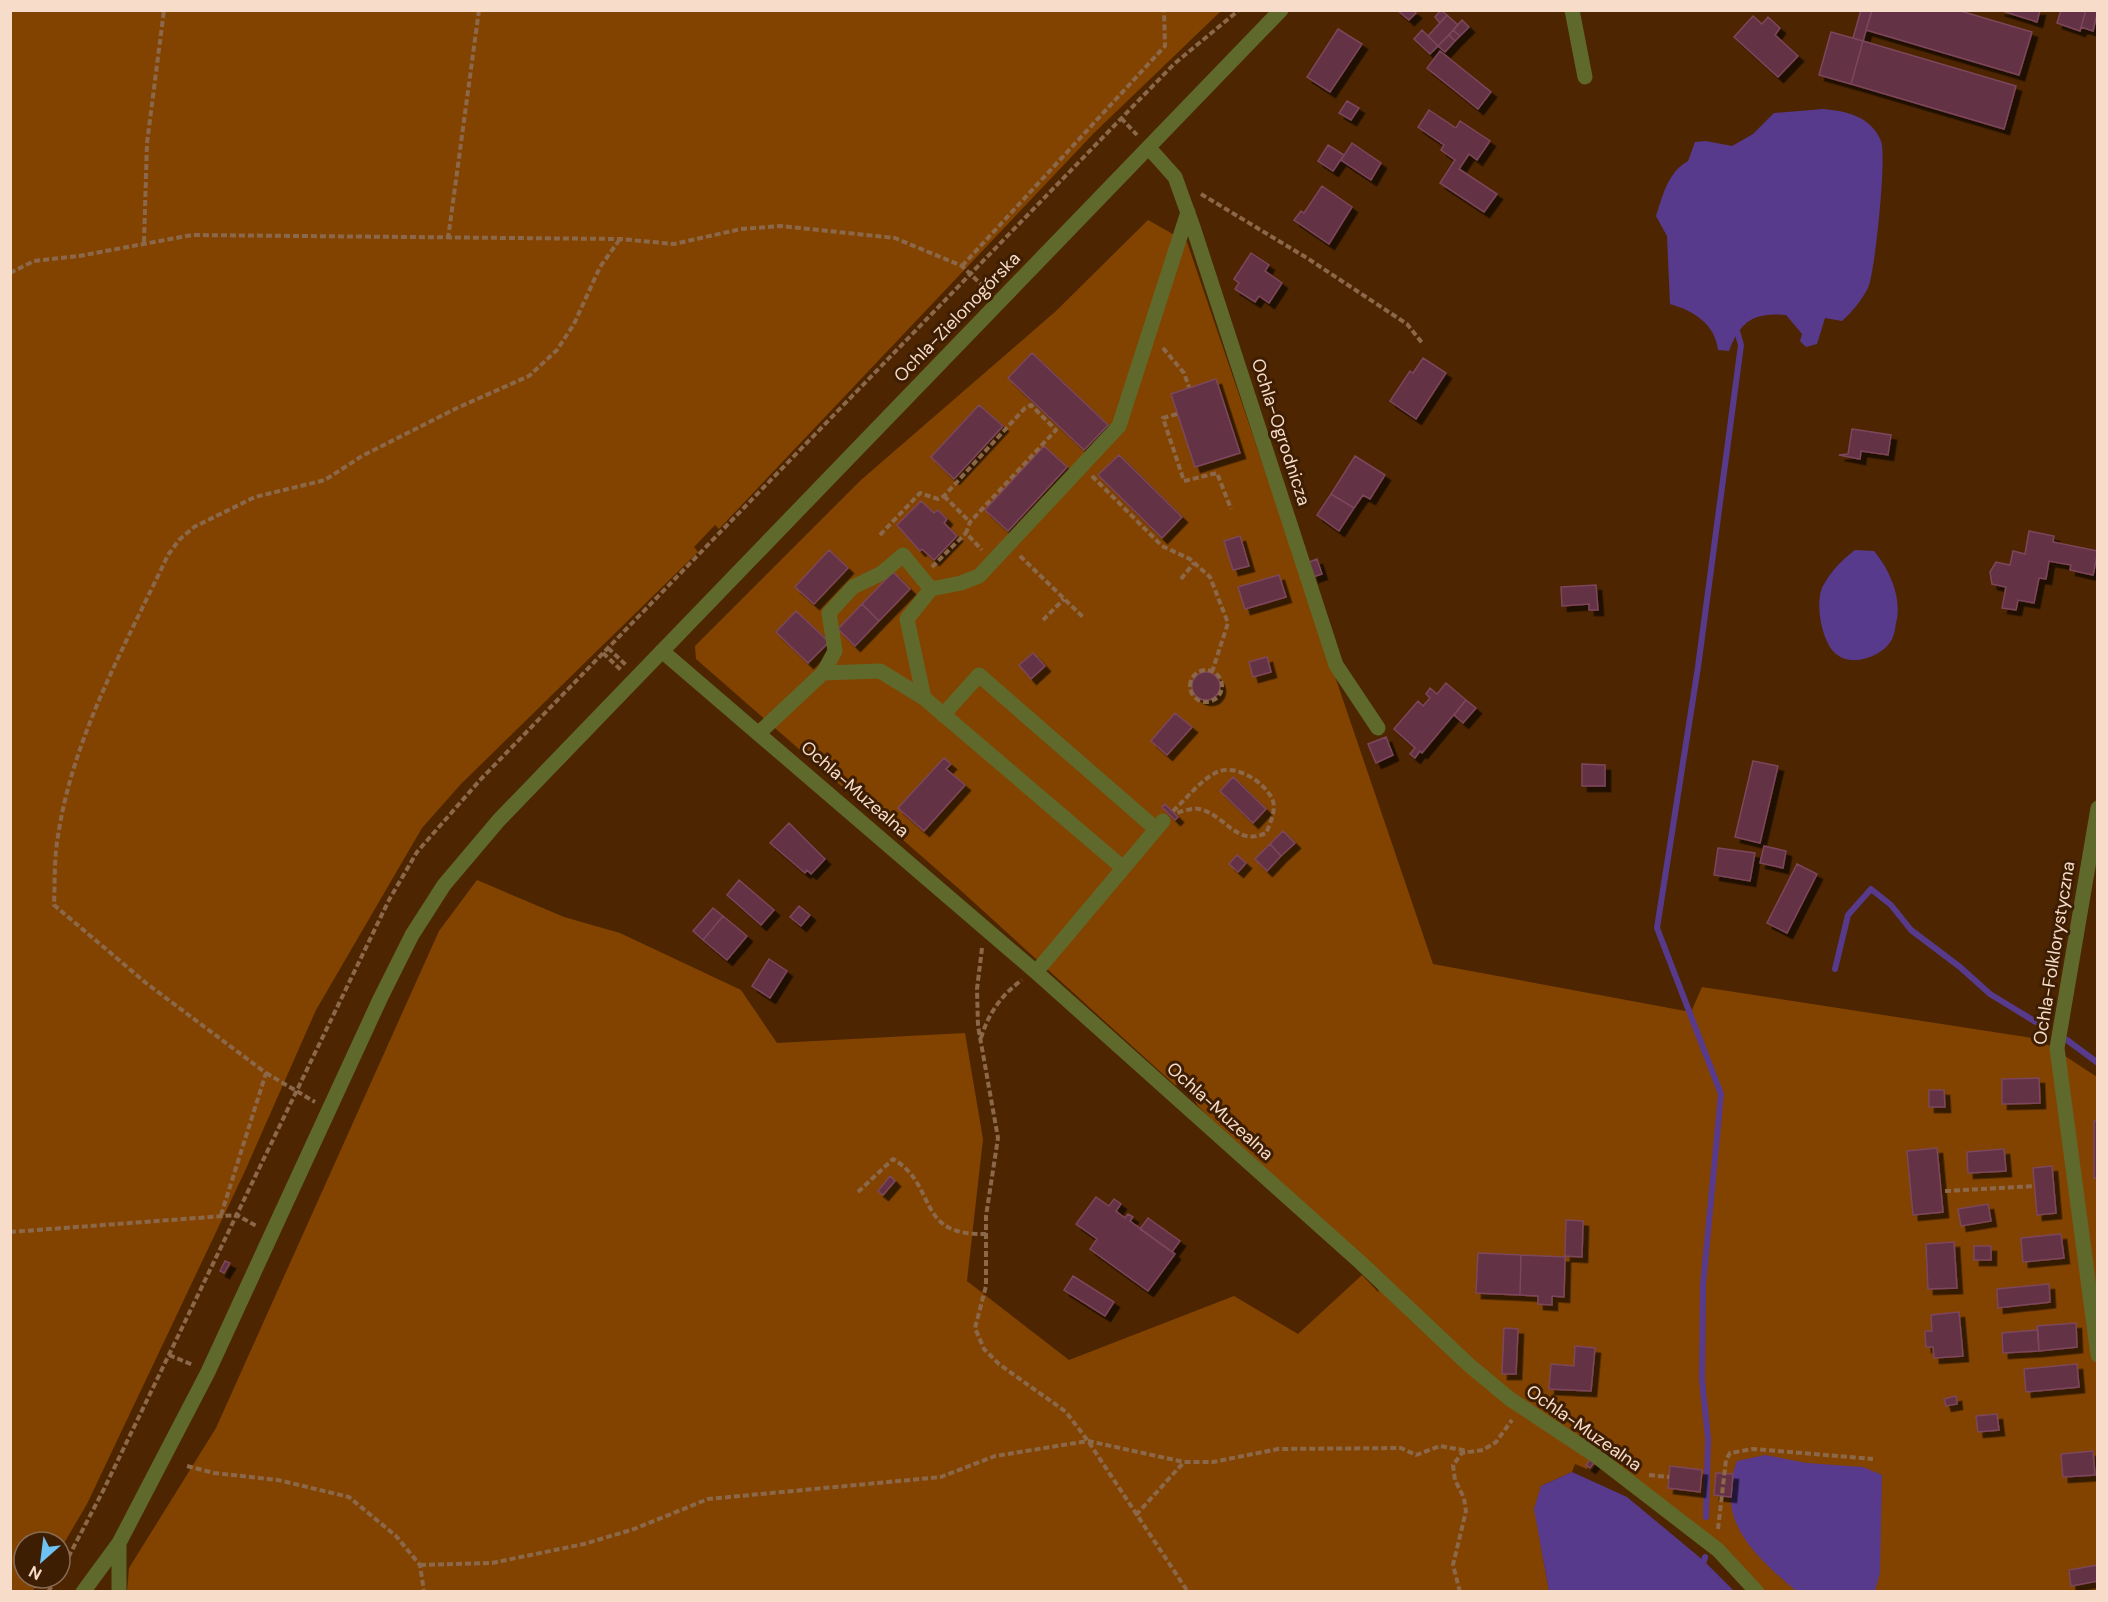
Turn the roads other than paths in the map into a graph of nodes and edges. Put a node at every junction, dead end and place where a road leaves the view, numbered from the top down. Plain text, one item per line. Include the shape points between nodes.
1 (1281, 10) edge
2 (1572, 10) edge
3 (1585, 77) dead end
4 (1149, 148) junction
5 (1188, 212) junction
6 (926, 583) junction
7 (662, 651) junction
8 (824, 673) junction
9 (924, 698) junction
10 (943, 715) junction
11 (1378, 728) dead end
12 (760, 732) junction
13 (2097, 808) edge
14 (1122, 867) junction
15 (1036, 972) junction
16 (2097, 1355) edge
17 (119, 1543) junction
18 (118, 1589) edge
19 (83, 1592) edge
20 (1757, 1592) edge

1 - 4 street, Ochla-Zielonogórska
2 - 3 street
4 - 5 street, Ochla-Ogrodnicza via 1175,177
4 - 7 street, Ochla-Zielonogórska
5 - 6 street via 1119,426 979,576 962,583
5 - 11 street, Ochla-Ogrodnicza via 1336,665
6 - 8 street via 903,555 882,573 852,587 829,613 835,651
6 - 9 street via 907,620
7 - 12 street, Ochla-Muzealna
7 - 17 street, Ochla-Zielonogórska via 632,676 444,885 396,966 208,1372
8 - 9 street via 880,671
8 - 12 street
9 - 10 street
10 - 14 street
10 - 14 street via 979,675 1163,822
12 - 15 street, Ochla-Muzealna
13 - 16 street, Ochla-Folklorystyczna via 2057,1048
14 - 15 street
15 - 20 street, Ochla-Muzealna via 1360,1262 1469,1365 1718,1551
17 - 18 street
17 - 19 street, Ochla-Zielonogórska

